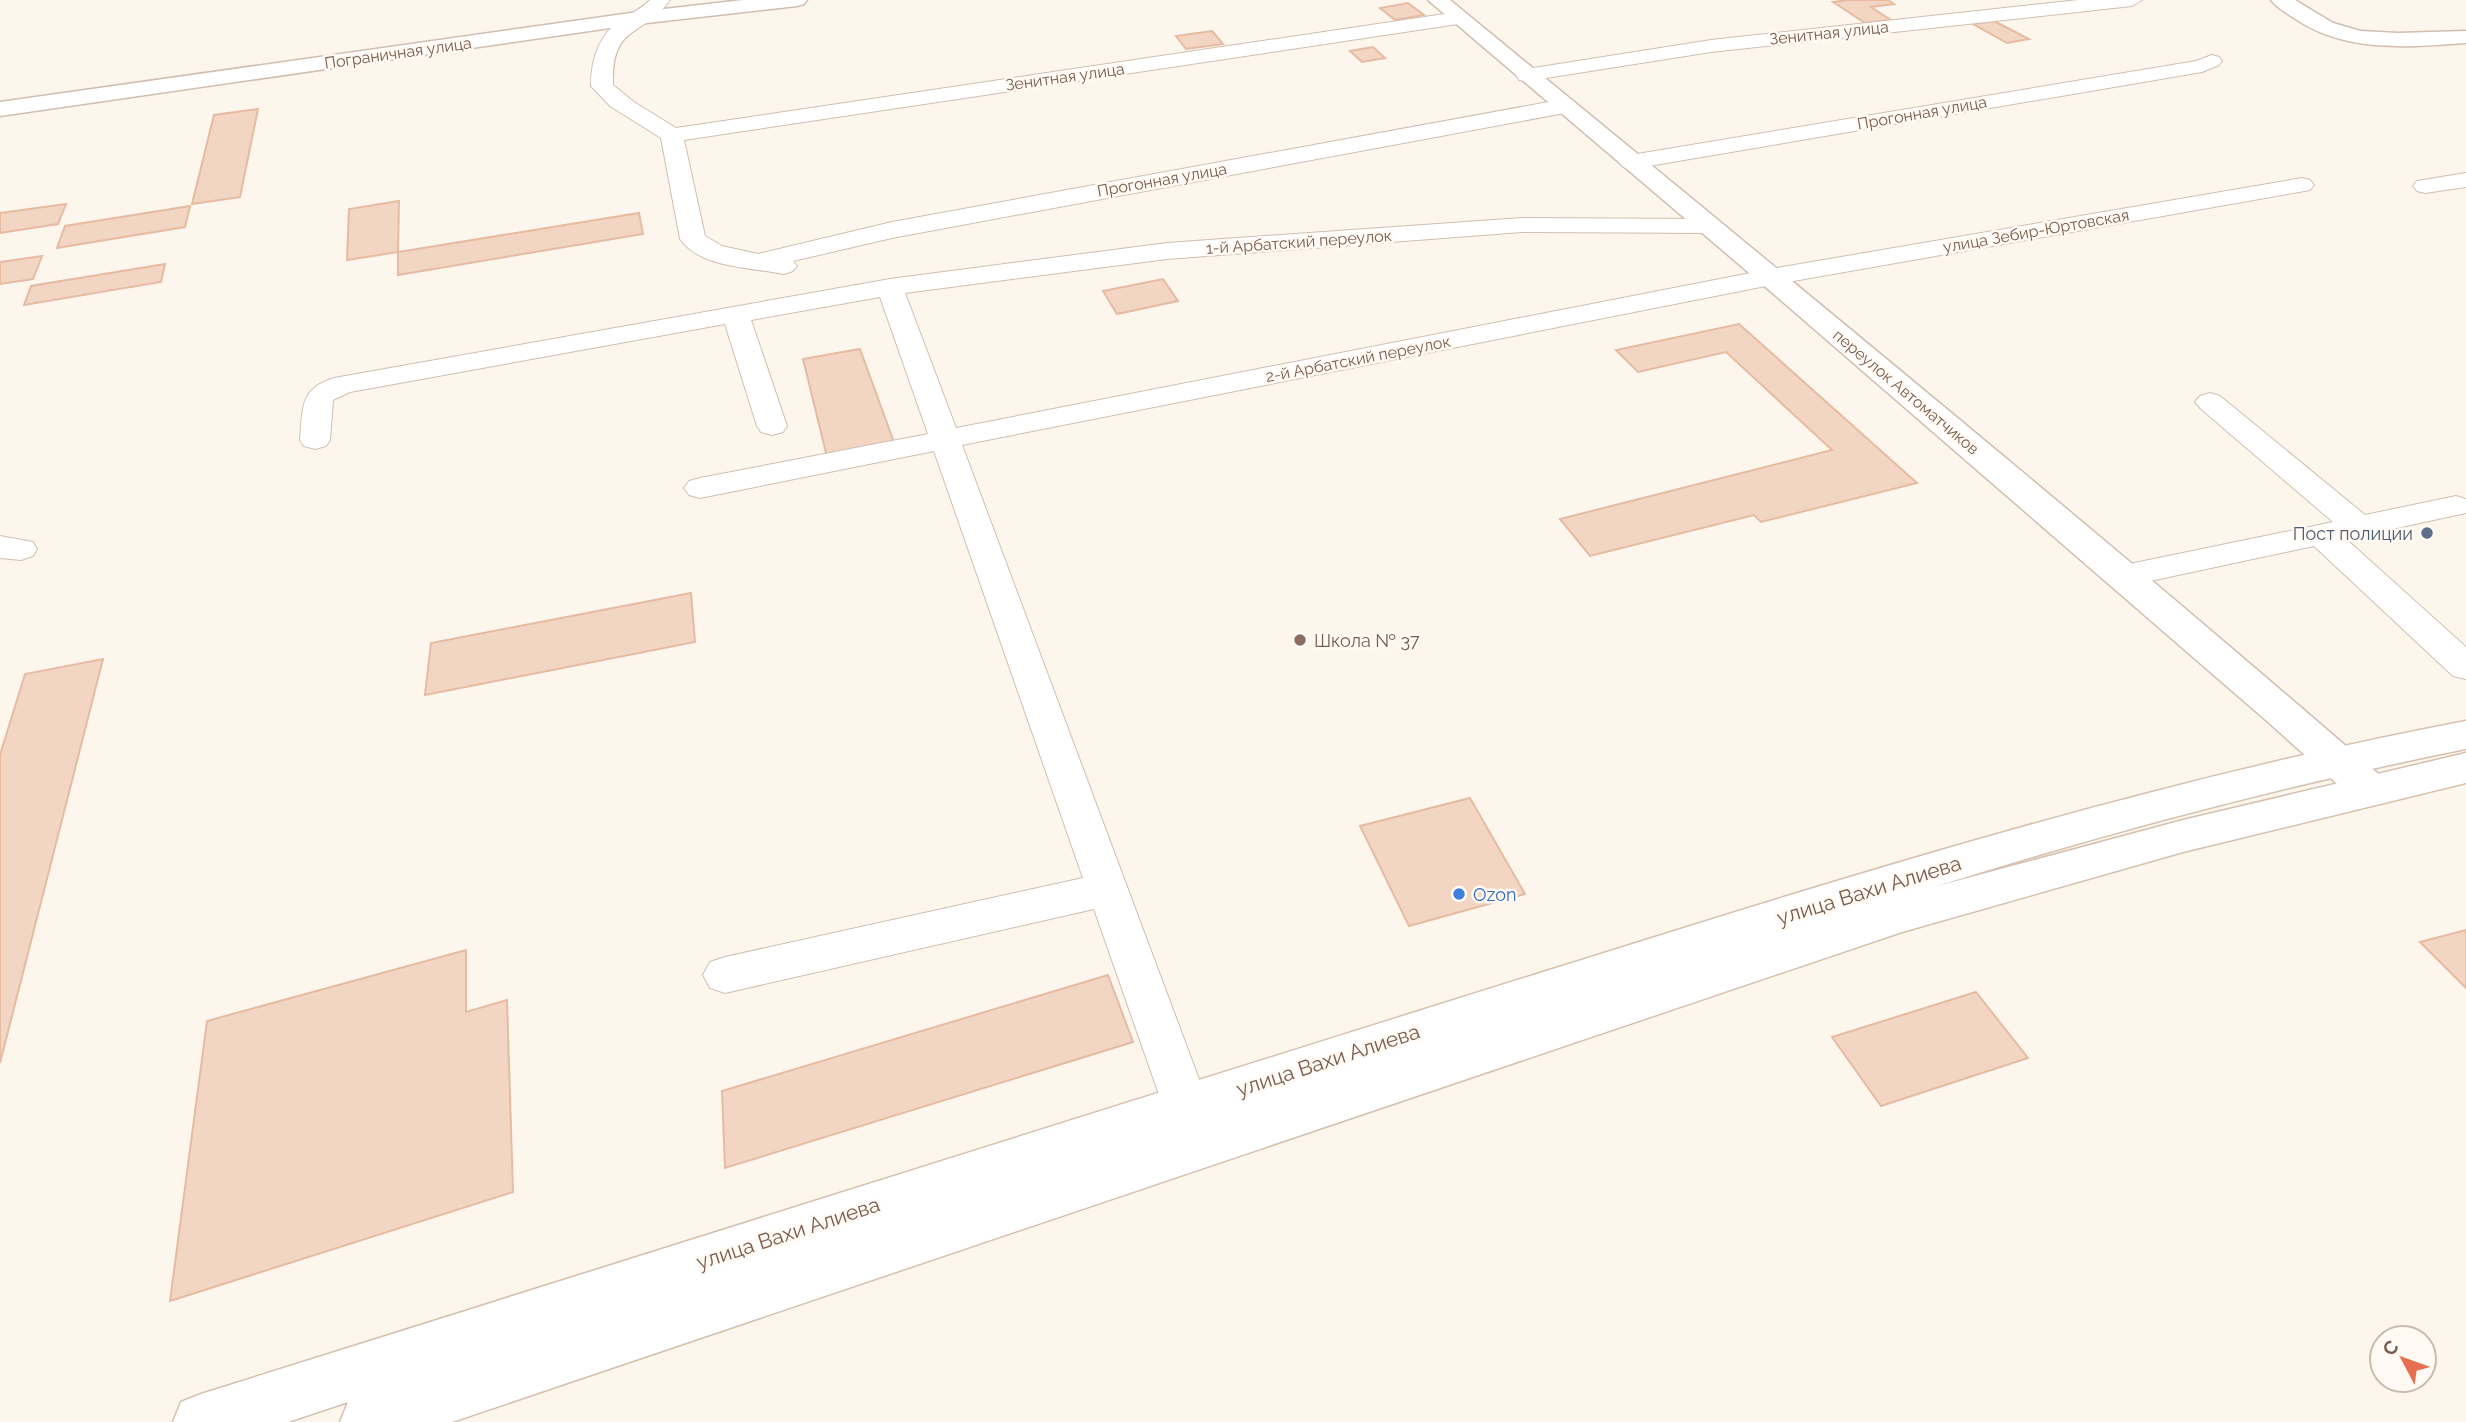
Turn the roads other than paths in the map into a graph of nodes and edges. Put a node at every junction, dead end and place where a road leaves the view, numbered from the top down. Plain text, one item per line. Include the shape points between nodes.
1 (660, 0) edge
2 (797, 0) edge
3 (2132, 0) edge
4 (2281, 0) edge
5 (1448, 9) edge
6 (638, 18) junction
7 (2465, 38) edge
8 (2212, 61) dead end
9 (1527, 75) junction
10 (1565, 106) junction
11 (0, 109) edge
12 (672, 135) junction
13 (1632, 162) junction
14 (2466, 180) edge
15 (2302, 185) dead end
16 (2425, 186) dead end
17 (1709, 226) junction
18 (760, 261) junction
19 (1771, 277) junction
20 (890, 287) junction
21 (735, 314) junction
22 (2210, 402) dead end
23 (772, 426) dead end
24 (315, 440) dead end
25 (945, 440) junction
26 (700, 488) dead end
27 (2456, 506) dead end
28 (2359, 527) junction
29 (2320, 534) junction
30 (2122, 576) junction
31 (2466, 667) edge
32 (2466, 735) edge
33 (2466, 768) edge
34 (2353, 774) junction
35 (1107, 889) junction
36 (724, 975) dead end
37 (1186, 1106) junction
38 (201, 1422) edge
39 (368, 1422) edge

1 - 6 street
2 - 6 main road, Пограничная улица
3 - 9 street, Зенитная улица via 1711,46
4 - 7 main road via 2332,31 2349,36
5 - 9 main road, переулок Автоматчиков
5 - 12 street, Зенитная улица
6 - 11 main road, Пограничная улица
6 - 12 street via 614,34 602,86 611,97
8 - 13 street, Прогонная улица
9 - 10 main road, переулок Автоматчиков
10 - 13 main road, переулок Автоматчиков
10 - 18 street, Прогонная улица via 892,230
12 - 18 street via 693,239 723,256
13 - 17 main road, переулок Автоматчиков
14 - 16 street
15 - 19 street, улица Зебир-Юртовская
17 - 19 main road, переулок Автоматчиков
17 - 20 street, 1-й Арбатский переулок via 1522,225 1167,251
18 - 20 street
19 - 25 street, 2-й Арбатский переулок
19 - 30 main road, переулок Автоматчиков
20 - 21 street, 1-й Арбатский переулок
20 - 25 street
21 - 23 street
21 - 24 street, 1-й Арбатский переулок via 344,384 319,398
22 - 28 street
25 - 26 street
25 - 35 street
27 - 28 street
28 - 29 street
29 - 30 street
29 - 31 street
30 - 34 main road, переулок Автоматчиков
32 - 34 main road, улица Вахи Алиева
33 - 34 main road, улица Вахи Алиева
34 - 37 main road, улица Вахи Алиева via 2019,844
34 - 39 main road, улица Вахи Алиева via 1902,914
35 - 36 street
35 - 37 street
37 - 38 main road, улица Вахи Алиева

